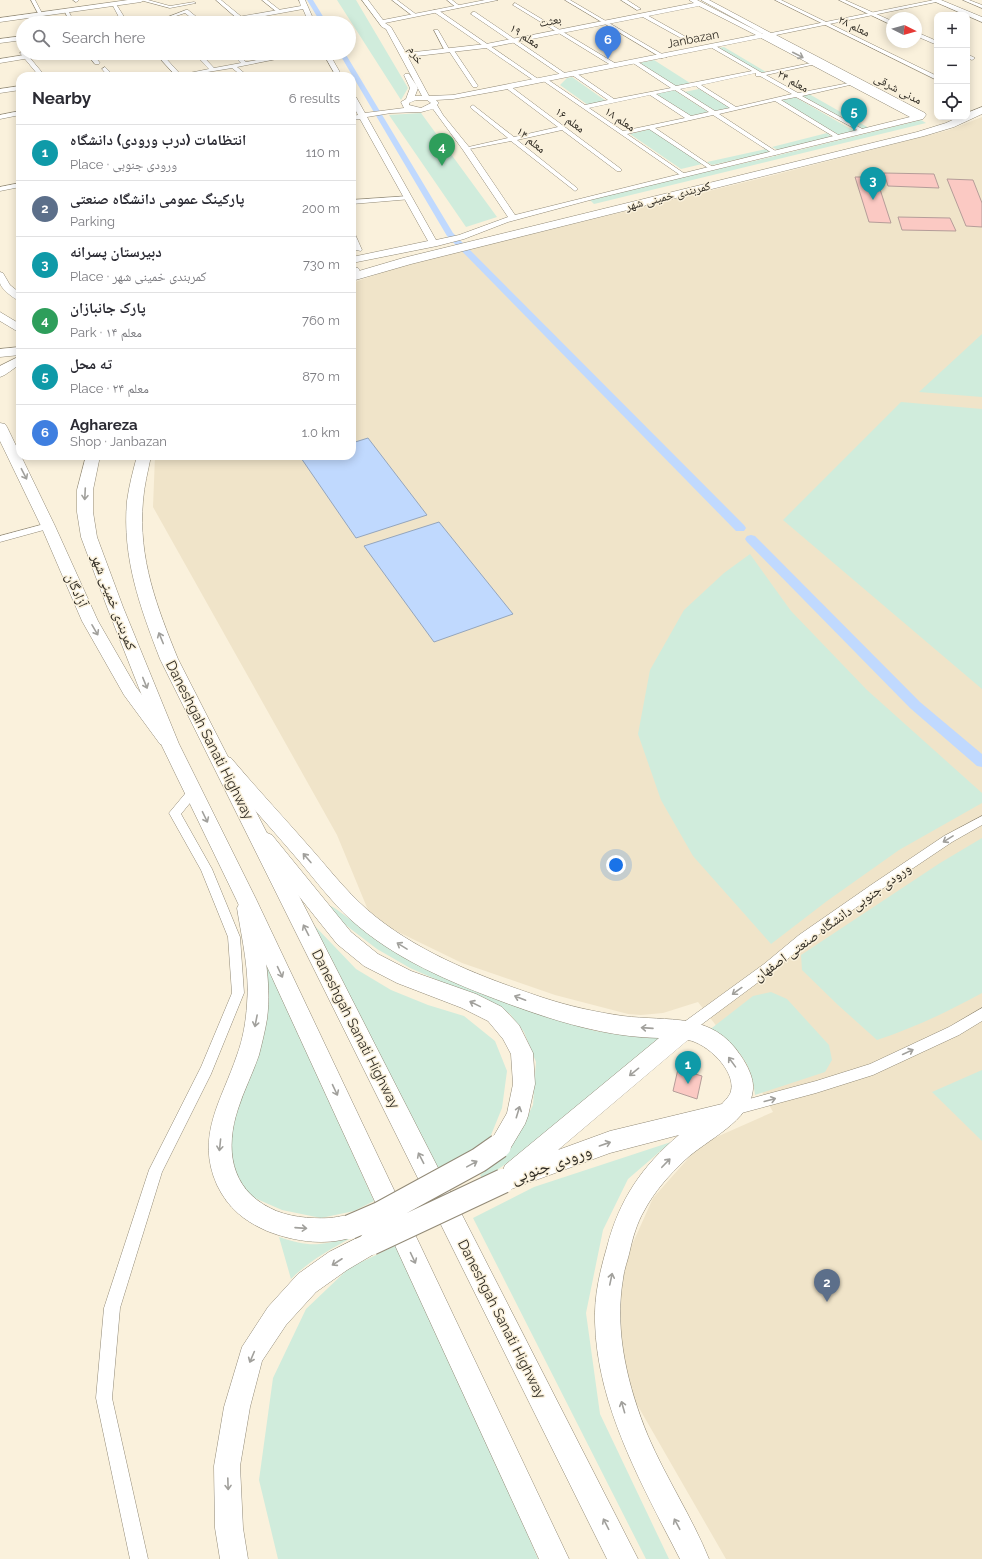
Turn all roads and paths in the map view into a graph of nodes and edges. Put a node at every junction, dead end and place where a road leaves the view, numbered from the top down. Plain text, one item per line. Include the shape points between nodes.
1 (33, 0) edge
2 (141, 0) edge
3 (218, 0) edge
4 (264, 0) edge
5 (302, 0) edge
6 (365, 0) edge
7 (394, 0) edge
8 (449, 0) edge
9 (495, 0) edge
10 (567, 0) edge
11 (623, 0) edge
12 (692, 0) edge
13 (777, 0) edge
14 (841, 0) edge
15 (949, 0) edge
16 (966, 0) edge
17 (937, 1) edge
18 (118, 2) edge
19 (702, 2) edge
20 (194, 3) dead end
21 (515, 4) dead end
22 (306, 7) junction
23 (459, 7) junction
24 (982, 7) edge
25 (66, 10) junction
26 (279, 11) junction
27 (436, 11) junction
28 (641, 12) junction
29 (473, 13) dead end
30 (42, 14) junction
31 (982, 14) edge
32 (415, 15) junction
33 (873, 15) junction
34 (30, 16) edge
35 (69, 16) edge
36 (123, 16) edge
37 (173, 16) edge
38 (192, 16) edge
39 (237, 16) edge
40 (255, 16) edge
41 (309, 16) edge
42 (16, 18) edge
43 (0, 20) edge
44 (886, 20) edge
45 (982, 20) edge
46 (605, 22) junction
47 (382, 24) junction
48 (826, 24) junction
49 (436, 31) dead end
50 (560, 31) junction
51 (384, 35) dead end
52 (773, 35) junction
53 (763, 37) junction
54 (922, 37) edge
55 (16, 39) edge
56 (513, 40) junction
57 (0, 41) edge
58 (692, 42) dead end
59 (934, 42) edge
60 (486, 46) junction
61 (714, 47) junction
62 (391, 49) dead end
63 (449, 50) junction
64 (16, 55) edge
65 (404, 56) junction
66 (664, 57) junction
67 (29, 60) edge
68 (95, 60) edge
69 (164, 60) edge
70 (204, 60) edge
71 (241, 60) edge
72 (262, 60) edge
73 (330, 60) edge
74 (0, 61) edge
75 (635, 62) junction
76 (97, 63) dead end
77 (814, 63) junction
78 (245, 64) junction
79 (233, 66) junction
80 (616, 66) junction
81 (105, 68) dead end
82 (214, 70) junction
83 (39, 72) edge
84 (108, 72) edge
85 (175, 72) edge
86 (205, 72) edge
87 (240, 72) edge
88 (337, 72) edge
89 (758, 73) junction
90 (574, 74) junction
91 (566, 76) junction
92 (934, 77) edge
93 (541, 81) junction
94 (852, 83) junction
95 (476, 86) dead end
96 (699, 86) junction
97 (508, 87) junction
98 (418, 88) junction
99 (16, 89) edge
100 (678, 89) junction
101 (0, 91) edge
102 (807, 92) junction
103 (651, 93) junction
104 (795, 94) junction
105 (814, 96) dead end
106 (452, 97) junction
107 (428, 98) junction
108 (775, 99) junction
109 (408, 101) junction
110 (613, 101) junction
111 (982, 101) edge
112 (356, 103) edge
113 (435, 105) junction
114 (473, 107) dead end
115 (584, 107) junction
116 (734, 108) junction
117 (414, 109) junction
118 (970, 109) edge
119 (391, 110) junction
120 (423, 110) junction
121 (982, 110) edge
122 (714, 113) junction
123 (16, 114) edge
124 (364, 116) junction
125 (440, 116) junction
126 (0, 117) edge
127 (356, 117) edge
128 (920, 117) junction
129 (690, 118) junction
130 (945, 120) edge
131 (650, 127) junction
132 (562, 128) junction
133 (868, 128) junction
134 (622, 133) junction
135 (838, 137) junction
136 (513, 139) junction
137 (466, 149) junction
138 (775, 153) junction
139 (711, 168) junction
140 (619, 170) dead end
141 (683, 175) junction
142 (16, 186) edge
143 (0, 189) edge
144 (575, 189) dead end
145 (409, 198) junction
146 (356, 202) edge
147 (513, 218) junction
148 (509, 233) junction
149 (356, 243) edge
150 (444, 245) junction
151 (359, 250) dead end
152 (356, 269) edge
153 (356, 269) edge
154 (0, 275) edge
155 (16, 295) edge
156 (0, 305) edge
157 (16, 315) edge
158 (0, 316) edge
159 (16, 326) edge
160 (16, 352) edge
161 (0, 353) edge
162 (16, 362) edge
163 (0, 373) edge
164 (0, 427) edge
165 (91, 460) edge
166 (139, 460) edge
167 (143, 460) edge
168 (137, 486) junction
169 (48, 526) junction
170 (0, 539) edge
171 (170, 744) junction
172 (216, 754) junction
173 (193, 792) junction
174 (982, 820) edge
175 (254, 826) junction
176 (246, 900) junction
177 (982, 1014) edge
178 (686, 1029) junction
179 (732, 1109) junction
180 (503, 1181) junction
181 (139, 1559) edge
182 (234, 1559) edge
183 (554, 1559) edge
184 (623, 1559) edge
185 (695, 1559) edge

1 - 30 street
2 - 18 street
2 - 20 street via 170,7
3 - 39 street
4 - 26 street
5 - 22 street
6 - 47 street, خرم
7 - 32 street
8 - 23 street
9 - 23 street
10 - 46 street
11 - 28 street
12 - 19 street
13 - 48 street, معلم ۲۸
14 - 33 street
15 - 31 main road
16 - 24 street
17 - 33 street, Janbazan
17 - 45 main road
18 - 25 street
18 - 36 street
19 - 28 street, بعثت
19 - 52 street, مدنی شرقی
19 - 53 street, مدنی شرقی
21 - 50 street
22 - 26 street
22 - 41 street
23 - 27 street
25 - 30 street
25 - 35 street
26 - 40 street
27 - 32 street
27 - 60 street, معلم ۱۸
28 - 46 street, بعثت
28 - 58 street
29 - 56 street, معلم ۱۹
30 - 34 street
32 - 47 street
33 - 44 street
33 - 48 street, Janbazan
37 - 38 street via 186,11
42 - 43 street
46 - 50 street, بعثت
46 - 66 street
47 - 51 street via 380,29
47 - 65 street, خرم via 388,28
48 - 52 street, Janbazan
48 - 92 street, معلم ۲۸
49 - 63 street
50 - 56 street, بعثت
50 - 80 street
52 - 53 street, Janbazan
52 - 128 street, مدنی شرقی via 922,115
53 - 61 street, Janbazan
53 -> 77 street, مدنی شرقی
54 - 59 street
55 - 57 street
56 - 60 street, بعثت
56 - 91 street, معلم ۱۹
60 - 63 street, بعثت
60 - 93 street, معلم ۱۸
61 - 66 street, Janbazan
61 - 89 street, معلم ۲۴
62 - 98 street, خرم
63 - 65 street, بعثت
63 - 95 street
64 - 74 street
65 - 98 street, خرم
66 - 75 street, Janbazan
67 - 83 street
68 - 76 street
69 - 85 street
70 - 82 street
71 - 78 street
72 - 78 street
73 - 88 street
75 - 80 street, Janbazan
75 - 100 street
77 - 89 street
77 - 94 street, مدنی شرقی
78 - 79 street
79 - 82 street
79 - 87 street
80 - 90 street, Janbazan
81 - 84 street
82 - 86 street
89 - 96 street
89 - 100 street
89 - 104 street, معلم ۲۴
90 - 91 street, Janbazan
90 - 110 street
91 - 93 street, Janbazan
93 - 97 street, Janbazan
93 - 115 street, معلم ۱۸
94 - 102 street
94 - 128 street, مدنی شرقی via 912,116
96 - 100 street
96 - 116 street
97 - 106 street, Janbazan
97 - 132 street, معلم ۱۶
98 - 107 street, خرم
98 - 109 street
99 - 101 street
100 - 103 street
100 - 122 street
102 - 104 street
102 - 105 street
103 - 110 street
103 - 129 street
104 - 108 street
104 - 133 street, معلم ۲۴
106 - 107 street
106 - 113 street
107 - 109 street
107 - 113 street via 434,101
108 - 116 street
108 - 135 street
109 - 117 street via 406,106
109 - 119 street
110 - 115 street
111 - 118 highway
112 - 124 street
113 - 120 street
113 - 125 street
114 - 136 street, معلم ۱۴
115 - 134 street, معلم ۱۸
116 - 122 street
117 - 119 street
117 - 120 street
119 - 124 street
120 - 125 street
121 - 148 highway, کمربندی خمینی شهر via 920,134
122 - 129 street
122 - 138 street
123 - 126 street
124 - 127 street
124 - 145 street
125 - 137 street
128 - 133 street
129 - 131 street
130 - 148 highway, کمربندی خمینی شهر via 914,131
131 - 134 street
131 - 139 street
132 - 136 street
132 - 140 street, معلم ۱۶
133 - 135 street
134 - 141 street, معلم ۱۸
135 - 138 street
136 - 137 street
136 - 144 street, معلم ۱۴
137 - 147 street
138 - 139 street
139 - 141 street
141 - 147 street
142 - 143 street
145 - 146 street
145 - 150 street
147 - 150 street
148 - 150 highway, کمربندی خمینی شهر
149 - 151 street
150 - 152 highway, کمربندی خمینی شهر
150 - 153 street
154 - 155 street via 6,286
156 - 157 main road
158 - 159 main road
160 - 161 main road
162 - 163 main road
164 -> 169 main road, آزادگان
165 -> 171 highway, کمربندی خمینی شهر via 85,490 89,537
166 - 168 main road
167 - 168 highway
172 -> 168 highway, Daneshgah Sanati Highway via 169,659 150,611 140,577 135,530
169 - 170 street
169 -> 171 main road, آزادگان via 90,621 130,691
171 - 173 highway
172 - 175 highway, Daneshgah Sanati Highway
178 -> 172 main road via 646,1028 601,1022 546,1008 464,977 410,951 365,920 340,897
173 -> 176 highway
173 - 181 street via 175,813 206,869 234,937 238,993 206,1070 156,1170 112,1308 104,1398
174 -> 178 street, ورودی جنوبی دانشگاه صنعتی اصفهان via 948,839 875,888 803,939
176 -> 175 main road, bridge via 258,968 259,996 247,1058 232,1092 222,1125 219,1154 225,1180 240,1202 263,1219 293,1228 326,1230 350,1226 380,1214 479,1160 499,1146 517,1116 524,1084 522,1053 511,1032 495,1014 469,1001 404,977 371,960 344,938
184 -> 175 highway, Daneshgah Sanati Highway
176 -> 183 highway
179 -> 177 street via 872,1069 954,1031
179 -> 178 main road via 741,1096 743,1081 734,1063 704,1034
178 -> 180 main road, ورودی جنوبی
180 -> 179 main road, ورودی جنوبی via 610,1142
185 -> 179 main road via 646,1464 625,1415 613,1374 608,1327 610,1283 620,1241 634,1204 663,1165 687,1142
180 -> 182 main road, bridge via 338,1261 307,1283 277,1316 251,1356 237,1407 227,1466 229,1528

